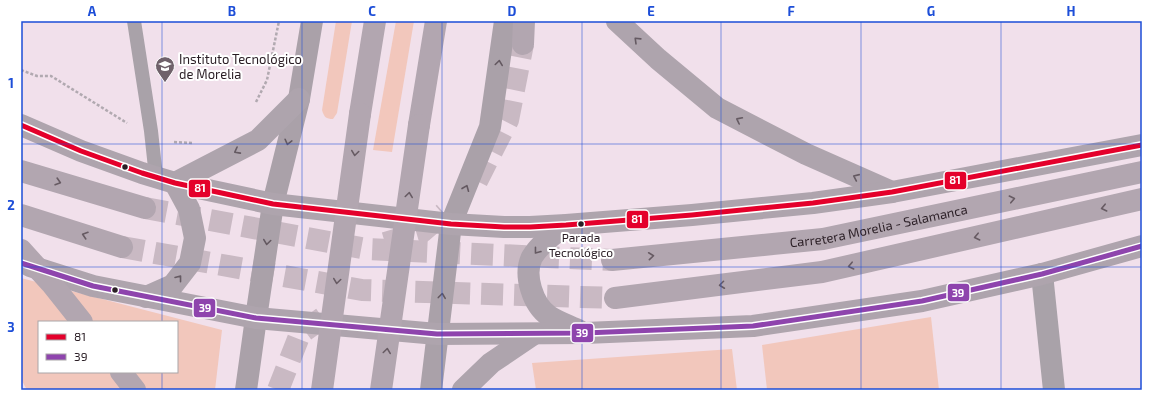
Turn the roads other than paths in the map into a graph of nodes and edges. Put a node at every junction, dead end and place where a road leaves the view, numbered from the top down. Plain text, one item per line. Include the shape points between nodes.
1 (134, 21) edge
2 (312, 21) edge
3 (375, 21) edge
4 (436, 21) edge
5 (505, 21) edge
6 (524, 21) edge
7 (618, 21) edge
8 (523, 44) tunnel mouth
9 (299, 99) junction
10 (21, 126) edge
11 (1142, 145) edge
12 (21, 171) edge
13 (1142, 172) edge
14 (166, 180) junction
15 (892, 192) junction
16 (1142, 199) edge
17 (273, 204) junction
18 (145, 208) tunnel mouth
19 (21, 215) edge
20 (451, 224) junction
21 (566, 225) junction
22 (1142, 246) edge
23 (122, 247) tunnel mouth
24 (21, 250) edge
25 (612, 260) tunnel mouth
26 (21, 263) edge
27 (1042, 274) junction
28 (146, 297) junction
29 (614, 298) tunnel mouth
30 (256, 318) junction
31 (81, 321) edge
32 (585, 333) junction
33 (437, 334) junction
34 (534, 334) junction
35 (122, 373) edge
36 (135, 390) edge
37 (246, 390) edge
38 (322, 390) edge
39 (381, 390) edge
40 (431, 390) edge
41 (463, 390) edge
42 (1054, 390) edge

1 - 14 lane via 152,138
2 - 9 main road
3 -> 38 highway, bridge
39 -> 4 highway, bridge
20 -> 5 main road via 490,127
6 - 8 highway
15 -> 7 main road via 806,154 717,108 658,59
9 -> 14 main road via 258,140
9 -> 17 main road
10 - 14 main road via 81,151
11 - 15 main road
12 -> 18 highway
25 -> 13 highway, Carretera Morelia - Salamanca via 823,239
14 - 17 main road
28 -> 14 main road via 173,285 190,263 195,238 189,209
15 - 21 main road via 813,203
16 -> 29 highway via 822,272
17 - 20 main road
17 -> 30 main road
23 -> 19 highway
20 - 21 main road via 504,227
33 -> 20 main road
21 -> 32 main road via 546,240 532,258 529,269 530,290 537,303 549,316
22 - 27 main road
24 - 31 highway, bridge
26 - 28 main road via 93,286
27 - 32 main road via 922,301 753,326
27 - 42 street
28 - 30 main road
30 - 33 main road
30 - 37 main road
32 - 34 main road
33 - 34 main road
33 - 40 main road
34 - 41 main road via 491,363
35 - 36 highway

